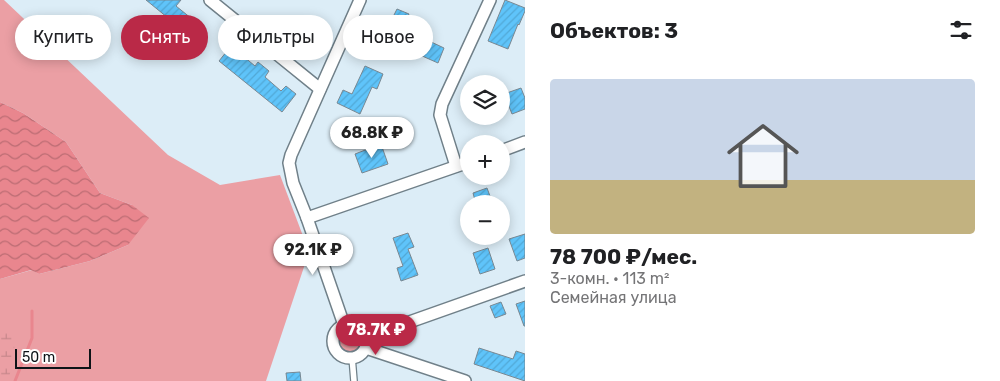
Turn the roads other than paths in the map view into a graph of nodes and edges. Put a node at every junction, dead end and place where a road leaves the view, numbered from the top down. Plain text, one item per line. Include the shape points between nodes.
1 (210, 0) edge
2 (360, 0) edge
3 (490, 0) edge
4 (320, 89) junction
5 (525, 142) edge
6 (510, 148) edge
7 (460, 165) edge
8 (456, 166) junction
9 (307, 218) junction
10 (525, 281) edge
11 (344, 325) junction
12 (366, 342) junction
13 (352, 358) junction
14 (354, 381) edge
15 (465, 381) edge

1 - 4 street
2 - 4 street
3 - 8 street via 442,104 442,124
4 - 9 street via 289,164
5 - 6 street
7 - 8 street
8 - 9 street
9 - 11 street
10 - 12 street
11 - 12 street via 360,327
11 - 13 street via 334,336 335,347 342,355
12 - 13 street via 362,352
12 - 15 street
13 - 14 lane

